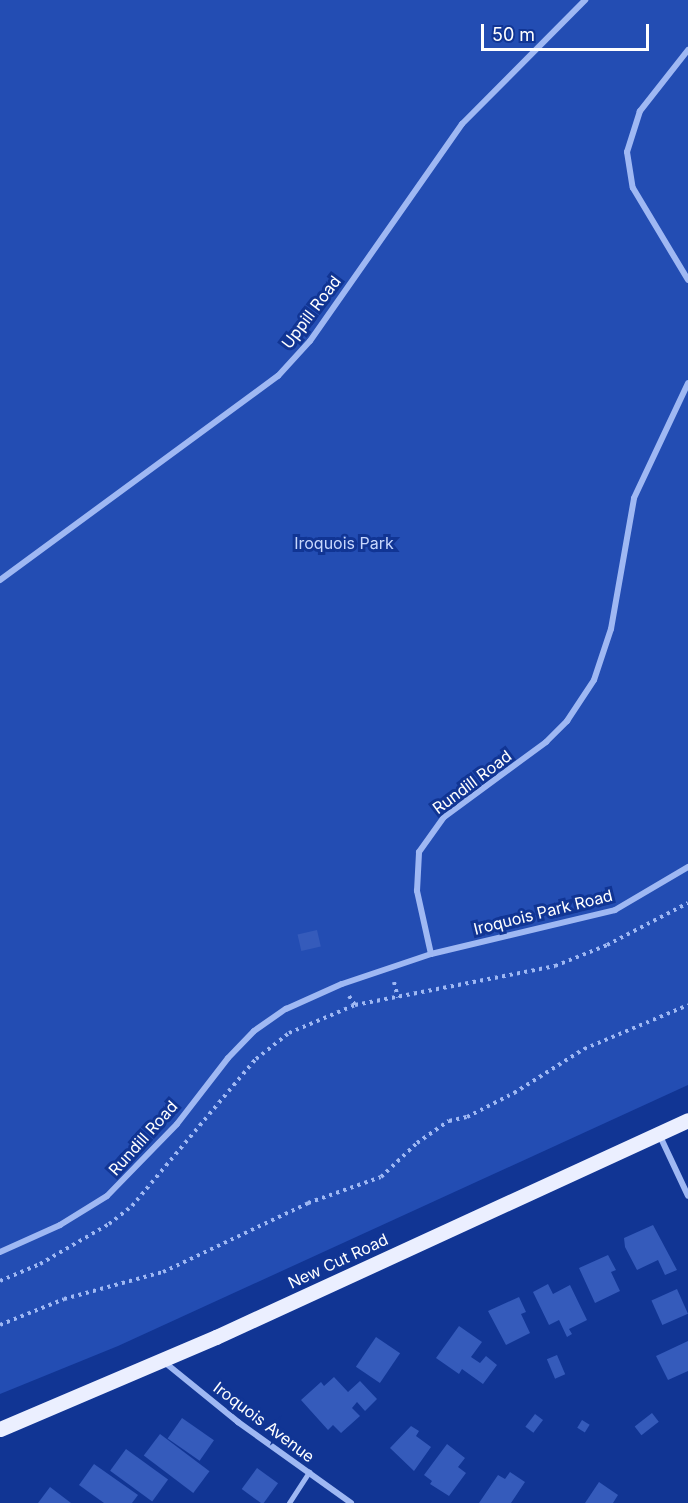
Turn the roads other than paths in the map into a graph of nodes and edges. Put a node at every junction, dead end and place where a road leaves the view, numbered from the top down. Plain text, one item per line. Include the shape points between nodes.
1 (585, 0) edge
2 (688, 50) edge
3 (688, 280) edge
4 (688, 383) edge
5 (0, 580) edge
6 (688, 867) edge
7 (432, 954) junction
8 (688, 1120) edge
9 (659, 1134) junction
10 (688, 1196) edge
11 (0, 1252) edge
12 (163, 1361) junction
13 (0, 1429) edge
14 (309, 1472) junction
15 (289, 1503) edge
16 (351, 1503) edge

1 - 5 street, Uppill Road via 462,124 309,341 279,376
2 - 3 street via 640,111 627,152 633,188
4 - 7 street, Rundill Road via 647,463 634,498 611,629 594,680 553,735 444,817 419,852 417,891
6 - 7 street, Iroquois Park Road via 615,910
7 - 11 street, Rundill Road via 342,984 286,1009 254,1031 143,1163 107,1196 60,1226
8 - 9 main road, New Cut Road
9 - 10 street
9 - 12 main road, New Cut Road
12 - 13 main road, New Cut Road
12 - 14 street, Iroquois Avenue via 238,1422
14 - 15 lane
14 - 16 street, Iroquois Avenue

